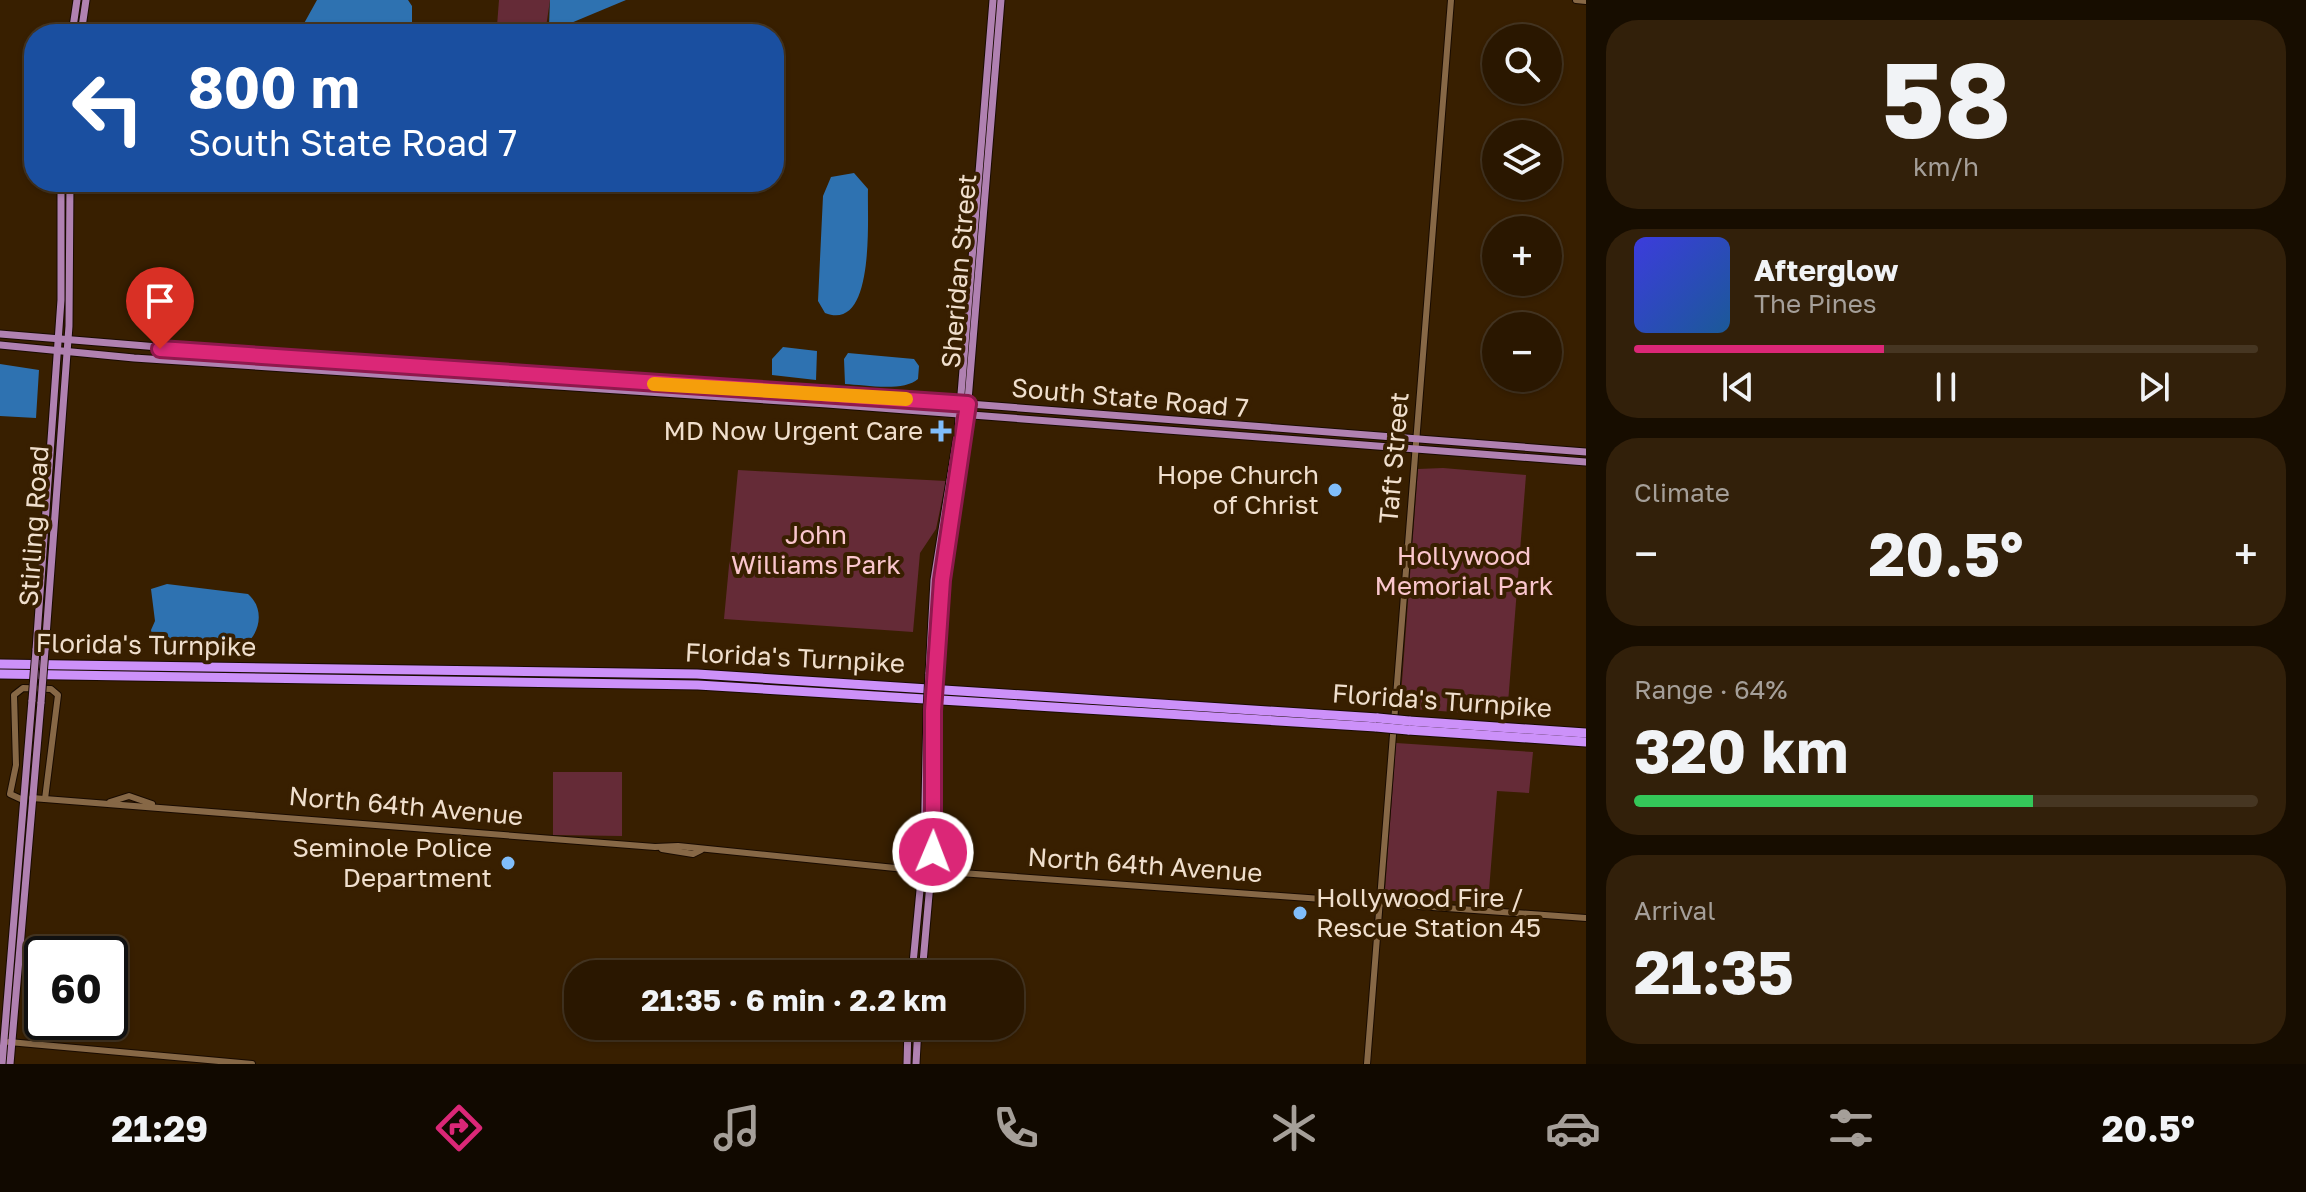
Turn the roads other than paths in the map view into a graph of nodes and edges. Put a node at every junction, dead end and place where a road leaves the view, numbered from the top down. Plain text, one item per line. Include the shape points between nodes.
1 (77, 0) edge
2 (86, 0) edge
3 (993, 0) edge
4 (1001, 0) edge
5 (1451, 0) edge
6 (1576, 0) edge
7 (1586, 1) edge
8 (73, 24) edge
9 (82, 24) edge
10 (61, 192) edge
11 (70, 192) edge
12 (60, 224) junction
13 (69, 235) junction
14 (0, 334) edge
15 (58, 342) junction
16 (68, 342) junction
17 (0, 345) edge
18 (57, 352) junction
19 (206, 352) junction
20 (68, 353) junction
21 (294, 359) junction
22 (194, 362) junction
23 (382, 366) junction
24 (286, 368) junction
25 (371, 374) junction
26 (832, 394) junction
27 (814, 403) junction
28 (964, 404) junction
29 (1074, 412) junction
30 (963, 415) junction
31 (1066, 422) junction
32 (1190, 423) junction
33 (1221, 425) junction
34 (1179, 431) junction
35 (1296, 432) junction
36 (1210, 433) junction
37 (1316, 434) junction
38 (1287, 440) junction
39 (1307, 441) junction
40 (1415, 441) junction
41 (1528, 447) junction
42 (1414, 451) junction
43 (1586, 452) edge
44 (1517, 457) junction
45 (1585, 461) edge
46 (41, 650) junction
47 (0, 664) edge
48 (0, 674) edge
49 (1377, 723) junction
50 (1408, 725) junction
51 (1586, 733) edge
52 (1586, 742) edge
53 (27, 799) junction
54 (45, 799) junction
55 (927, 870) junction
56 (1379, 902) junction
57 (1586, 918) edge
58 (914, 960) edge
59 (923, 960) edge
60 (908, 1040) edge
61 (917, 1040) edge
62 (8, 1042) junction
63 (234, 1062) edge
64 (2, 1064) edge
65 (10, 1064) edge
66 (252, 1064) edge
67 (907, 1064) edge
68 (916, 1064) edge
69 (1367, 1064) edge

1 - 8 main road
2 - 9 main road
3 - 28 main road, Sheridan Street
4 - 28 main road, Sheridan Street
5 - 40 street, Taft Street
6 - 7 street
10 - 12 main road, Stirling Road
11 - 13 main road, Stirling Road
12 - 13 main road
12 - 15 main road, Stirling Road
13 - 16 main road, Stirling Road
14 - 15 main road, South State Road 7
15 - 16 main road, South State Road 7
15 - 18 main road, Stirling Road
16 - 19 main road, South State Road 7
16 - 20 main road, Stirling Road
17 - 18 main road, South State Road 7
18 - 20 main road, South State Road 7
18 - 46 main road, Stirling Road
19 - 21 main road, South State Road 7
19 - 22 main road
20 - 22 main road, South State Road 7
20 - 46 main road, Stirling Road
21 - 23 main road, South State Road 7
21 - 24 main road
22 - 24 main road, South State Road 7
23 - 25 main road
23 - 26 main road, South State Road 7
24 - 25 main road, South State Road 7
25 - 27 main road, South State Road 7
26 - 27 main road
26 - 28 main road, South State Road 7
27 - 30 main road, South State Road 7
28 - 29 main road, South State Road 7
28 - 30 main road, Sheridan Street
29 - 31 main road
29 - 32 main road, South State Road 7
30 - 31 main road, South State Road 7
30 - 55 main road, Sheridan Street, bridge via 934,580
31 - 34 main road, South State Road 7
32 - 33 main road, South State Road 7
32 - 34 main road
33 - 35 main road, South State Road 7
33 - 36 main road
34 - 36 main road, South State Road 7
35 - 37 main road, South State Road 7
35 - 38 main road
36 - 38 main road, South State Road 7
37 - 39 main road
37 - 40 main road, South State Road 7
38 - 39 main road, South State Road 7
39 - 42 main road, South State Road 7
40 - 41 main road, South State Road 7
40 - 42 street, Taft Street
41 - 43 main road, South State Road 7
41 - 44 main road
42 - 44 main road, South State Road 7
42 - 56 street, Taft Street
44 - 45 main road, South State Road 7
46 - 53 main road, Stirling Road, bridge via 32,700
46 - 53 main road, Stirling Road, bridge via 41,702
47 - 49 highway, Florida's Turnpike via 697,674
48 - 49 highway, Florida's Turnpike via 714,685
49 - 50 highway, Florida's Turnpike, bridge
50 - 51 highway, Florida's Turnpike
50 - 52 highway, Florida's Turnpike
53 - 54 street, North 64th Avenue
53 - 54 street, North 64th Avenue via 10,797 16,765 14,695 23,688 51,689 59,699
53 - 62 main road, Stirling Road
54 - 55 street, North 64th Avenue via 101,802 129,796 155,806
55 - 56 street, North 64th Avenue
55 - 58 main road, Sheridan Street
55 - 59 main road, Sheridan Street
56 - 57 street, North 64th Avenue
56 - 69 street, Taft Street
60 - 67 main road
61 - 68 main road
62 - 63 street
62 - 64 main road, Stirling Road
62 - 65 main road, Stirling Road
63 - 66 street

